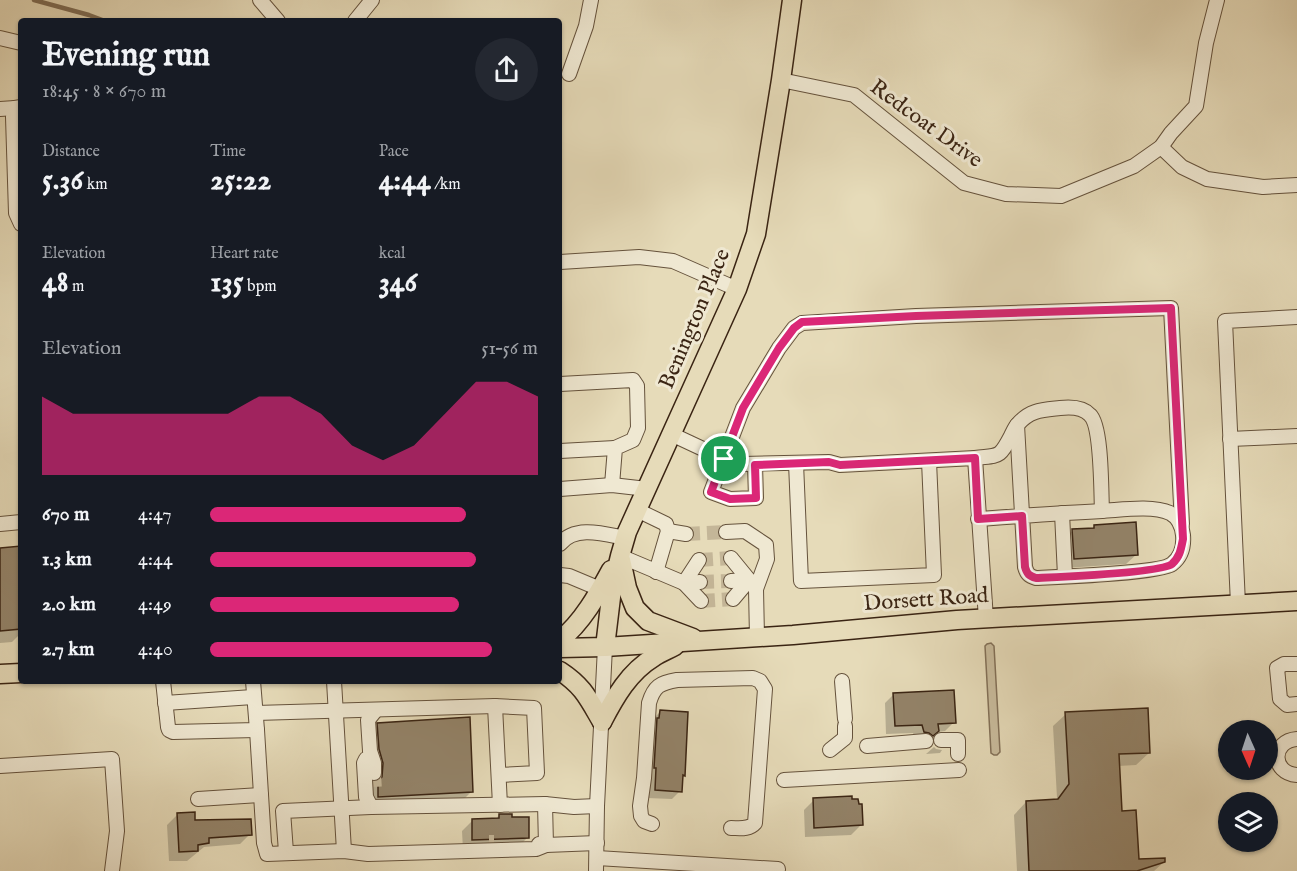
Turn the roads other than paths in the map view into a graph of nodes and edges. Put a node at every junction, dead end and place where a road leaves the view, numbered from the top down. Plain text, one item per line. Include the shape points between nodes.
1 (260, 0) edge
2 (372, 0) edge
3 (591, 0) edge
4 (792, 0) edge
5 (1217, 0) edge
6 (275, 18) edge
7 (357, 18) edge
8 (0, 38) edge
9 (18, 42) edge
10 (569, 74) dead end
11 (781, 80) junction
12 (18, 107) edge
13 (0, 109) edge
14 (1161, 147) junction
15 (1297, 185) edge
16 (18, 217) edge
17 (562, 262) edge
18 (737, 289) junction
19 (1297, 317) edge
20 (562, 384) edge
21 (1017, 425) junction
22 (671, 434) junction
23 (1297, 436) edge
24 (1230, 439) junction
25 (615, 448) junction
26 (562, 451) edge
27 (975, 458) junction
28 (724, 459) junction
29 (929, 461) junction
30 (796, 464) junction
31 (755, 465) junction
32 (612, 485) junction
33 (562, 489) edge
34 (646, 489) junction
35 (637, 510) junction
36 (1102, 511) junction
37 (1062, 513) junction
38 (1022, 516) junction
39 (978, 519) junction
40 (18, 522) edge
41 (0, 524) edge
42 (1182, 524) junction
43 (668, 531) junction
44 (726, 532) tunnel mouth
45 (686, 534) tunnel mouth
46 (562, 542) edge
47 (622, 547) junction
48 (731, 558) dead end
49 (699, 560) dead end
50 (656, 572) junction
51 (562, 576) edge
52 (1065, 576) junction
53 (731, 581) tunnel mouth
54 (700, 582) tunnel mouth
55 (684, 583) junction
56 (752, 585) junction
57 (600, 590) junction
58 (733, 599) tunnel mouth
59 (701, 601) dead end
60 (1297, 601) edge
61 (1238, 604) junction
62 (986, 619) junction
63 (757, 637) junction
64 (562, 638) edge
65 (692, 641) junction
66 (605, 647) junction
67 (562, 648) edge
68 (1297, 663) edge
69 (562, 672) edge
70 (18, 673) edge
71 (0, 674) edge
72 (842, 681) dead end
73 (163, 684) edge
74 (253, 684) edge
75 (334, 684) edge
76 (254, 697) junction
77 (165, 703) junction
78 (1297, 704) edge
79 (495, 706) junction
80 (336, 710) junction
81 (376, 710) junction
82 (256, 713) junction
83 (602, 722) junction
84 (257, 730) junction
85 (1297, 739) edge
86 (941, 740) dead end
87 (926, 741) dead end
88 (867, 746) dead end
89 (830, 750) dead end
90 (370, 751) junction
91 (958, 754) dead end
92 (0, 766) edge
93 (959, 770) dead end
94 (374, 773) tunnel mouth
95 (499, 775) junction
96 (1297, 775) edge
97 (784, 780) dead end
98 (375, 791) tunnel mouth
99 (261, 795) junction
100 (198, 800) dead end
101 (545, 804) junction
102 (500, 805) junction
103 (597, 806) junction
104 (371, 807) junction
105 (342, 808) junction
106 (652, 824) dead end
107 (731, 828) dead end
108 (597, 843) junction
109 (546, 845) junction
110 (344, 851) junction
111 (463, 851) junction
112 (286, 852) junction
113 (597, 864) edge
114 (697, 868) edge
115 (778, 869) dead end
116 (112, 871) edge

1 - 6 street
2 - 7 street
3 - 10 street
4 - 11 main road, Benington Place
5 - 14 street, Redcoat Drive via 1196,106
8 - 9 street
11 - 14 street, Redcoat Drive via 854,95 964,183 1006,194 1060,196 1134,166
11 - 18 main road, Benington Place via 756,234
12 - 13 street
12 - 16 street via 13,117
14 - 15 street via 1182,167 1207,179 1263,187
17 - 18 street via 639,257 673,261
18 - 22 main road, Benington Place
19 - 24 street via 1225,321
20 - 25 street via 633,380 637,386 638,428 633,440
21 - 27 street via 1003,452
21 - 36 street via 1041,410 1071,407 1093,417
21 - 38 street
22 - 28 street
22 - 34 main road, Benington Place
23 - 24 street
24 - 61 street
25 - 26 street
25 - 32 street
27 - 29 street
27 - 39 street
28 - 31 street
28 - 31 street via 711,492 730,499 756,498
28 - 42 street via 743,408 779,348 802,322 1171,308
29 - 30 street
29 - 30 street via 934,575 801,581
30 - 31 street
32 - 33 street
32 - 34 street
34 - 35 main road, Benington Place
35 - 43 street via 666,524
35 - 47 main road, Benington Place
36 - 37 street
36 - 42 street via 1155,509 1171,514
37 - 38 street
37 - 52 street
38 - 39 street
38 - 52 street via 1029,576
39 - 62 street
40 - 41 street
42 - 52 street via 1180,554 1170,566
43 - 45 street
43 - 50 street
44 - 56 street via 745,531 766,545 767,560
46 - 47 street via 574,533 597,533
47 - 50 street
47 - 57 main road
47 - 65 main road via 627,588 635,608 648,621
47 - 66 main road, Benington Place
48 - 56 street
49 - 55 street
50 - 55 street
51 - 57 street
53 - 56 street
54 - 55 street
55 - 59 street
56 - 58 street
56 - 63 street
57 - 64 main road
60 - 61 main road, Dorsett Road
61 - 62 main road, Dorsett Road
62 - 63 main road, Dorsett Road
63 - 65 main road, Dorsett Road
65 - 66 main road, Dorsett Road
65 - 83 main road via 654,657 631,675
66 - 67 main road, Dorsett Road
66 - 83 street
68 - 78 street via 1277,668 1280,699 1287,705
69 - 83 main road via 588,697
70 - 71 main road
72 - 89 street via 845,738
73 - 77 street
74 - 76 street
75 - 80 street
76 - 77 street
76 - 82 street
77 - 84 street via 168,727 173,732
79 - 81 street
79 - 95 street
79 - 95 street via 534,708 537,773
80 - 81 street
80 - 82 street
80 - 105 street
81 - 90 street via 368,720
82 - 84 street
83 - 103 street
84 - 99 street
85 - 96 street via 1283,744 1278,761 1284,771
86 - 91 street via 958,740
87 - 88 street
90 - 94 street
90 - 104 street via 364,763 366,797
92 - 116 street via 112,759 117,831
93 - 97 street
95 - 102 street
98 - 104 street
99 - 100 street
99 - 112 street via 267,854
101 - 102 street
101 - 103 street
101 - 109 street
102 - 104 street
103 - 108 street
104 - 105 street
105 - 110 street
105 - 112 street via 283,811
106 - 107 street via 644,821 640,806 652,694 657,687 677,680 753,678 765,689 755,823 751,827
108 - 109 street
108 - 113 street
109 - 111 street via 536,849
109 - 111 street via 527,841 476,842
110 - 111 street
110 - 112 street
113 - 114 street
114 - 115 street

